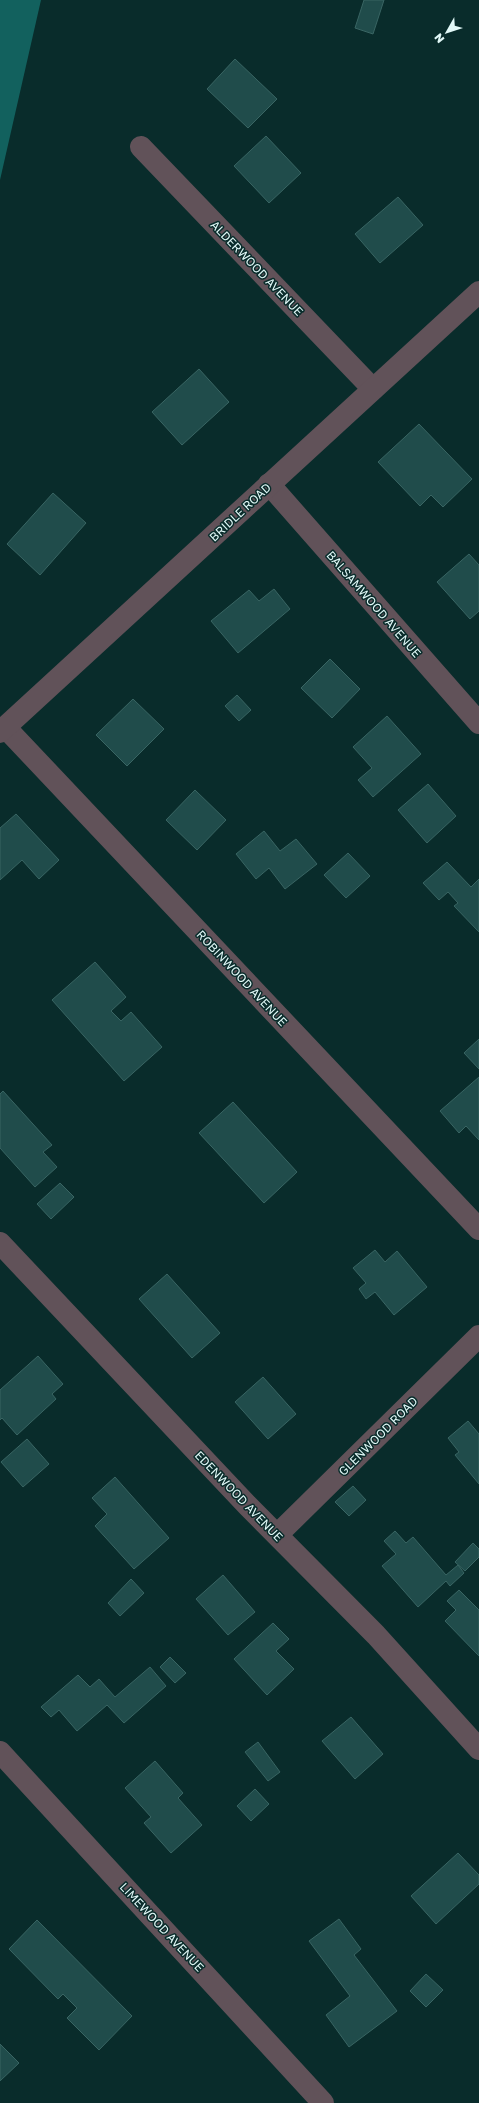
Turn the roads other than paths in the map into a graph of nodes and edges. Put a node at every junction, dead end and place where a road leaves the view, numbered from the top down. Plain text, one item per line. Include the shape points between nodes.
1 (141, 147) dead end
2 (479, 292) edge
3 (373, 389) junction
4 (269, 484) junction
5 (479, 723) edge
6 (2, 729) edge
7 (479, 1229) edge
8 (0, 1243) edge
9 (479, 1336) edge
10 (277, 1535) junction
11 (479, 1749) edge
12 (0, 1752) edge
13 (323, 2103) edge

1 - 3 street, ALDERWOOD AVENUE
2 - 3 street, BRIDLE ROAD
3 - 4 street, BRIDLE ROAD
4 - 5 street, BALSAMWOOD AVENUE
4 - 6 street, BRIDLE ROAD
6 - 7 street, ROBINWOOD AVENUE
8 - 10 street, EDENWOOD AVENUE
9 - 10 street, GLENWOOD ROAD
10 - 11 street, EDENWOOD AVENUE via 376,1635
12 - 13 street, LIMEWOOD AVENUE

